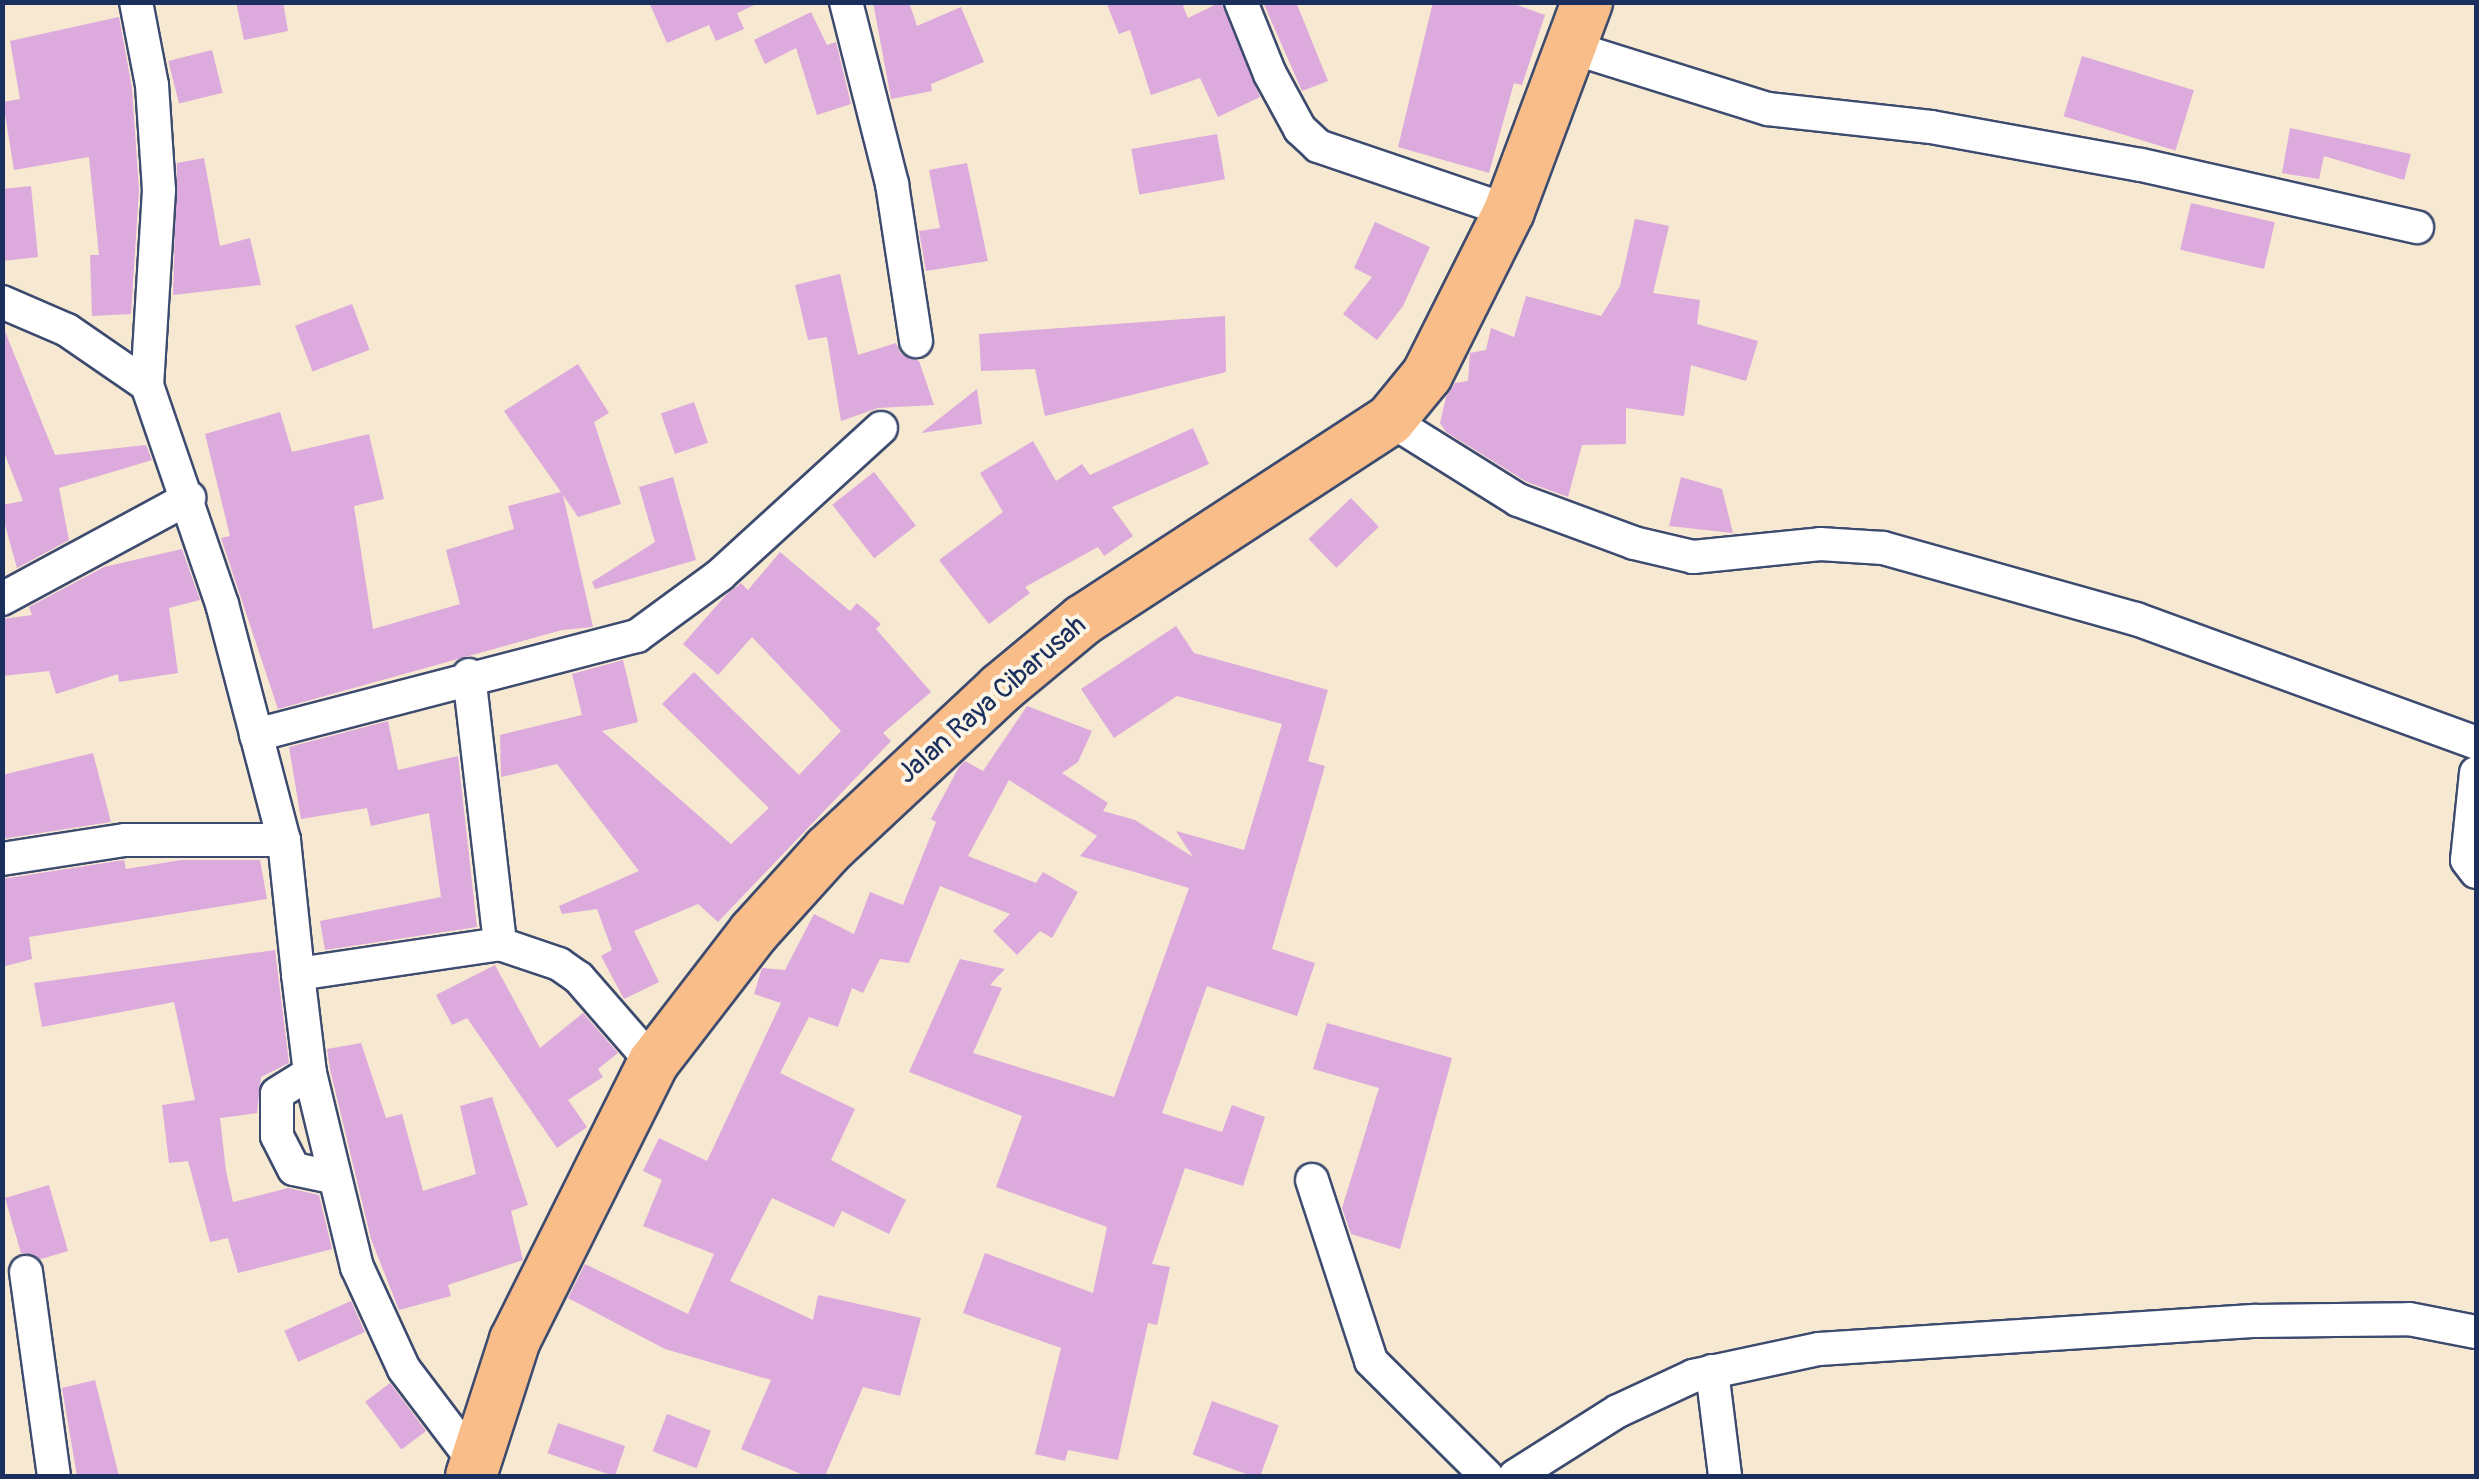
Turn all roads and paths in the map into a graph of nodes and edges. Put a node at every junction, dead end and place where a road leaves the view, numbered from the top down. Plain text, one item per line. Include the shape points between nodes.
1 (136, 2) edge
2 (846, 2) edge
3 (1240, 2) edge
4 (1578, 25) edge
5 (1510, 212) junction
6 (2417, 226) dead end
7 (2, 302) edge
8 (916, 341) dead end
9 (147, 384) junction
10 (1390, 420) junction
11 (881, 428) dead end
12 (189, 498) junction
13 (2, 599) edge
14 (469, 674) junction
15 (256, 735) junction
16 (2476, 743) edge
17 (2476, 773) edge
18 (284, 840) junction
19 (2, 860) edge
20 (2476, 872) edge
21 (500, 944) junction
22 (298, 974) junction
23 (652, 1064) junction
24 (310, 1073) junction
25 (332, 1178) junction
26 (1312, 1180) dead end
27 (26, 1272) dead end
28 (2476, 1332) edge
29 (1712, 1372) junction
30 (472, 1468) edge
31 (54, 1476) edge
32 (1487, 1476) edge
33 (1515, 1476) edge
34 (1724, 1476) edge

1 - 9 street via 152,85 159,190
2 - 8 street via 892,184
3 - 5 street via 1278,88 1318,146
4 - 5 main road, Jalan Raya Cibarusah
4 - 6 street via 1768,110 1931,128 2103,158
5 - 10 main road, Jalan Raya Cibarusah via 1427,375
7 - 9 street via 68,330
9 - 12 street
10 - 16 street via 1518,500 1634,543 1694,557 1820,544 1884,548 2136,618
10 - 23 main road, Jalan Raya Cibarusah via 1084,620 1001,688 828,850 754,932
11 - 14 street via 720,575 637,636
12 - 13 street
12 - 15 street
14 - 15 street
14 - 21 street
15 - 18 street
17 - 20 street via 2467,860
18 - 19 street via 125,840
18 - 22 street
21 - 22 street
21 - 23 street via 578,978
22 - 24 street
23 - 30 main road, Jalan Raya Cibarusah via 515,1340
24 - 25 street
24 - 25 street via 277,1094 277,1136 294,1169
25 - 30 street via 381,1327
26 - 32 street via 1371,1362
27 - 31 street
28 - 29 street via 2409,1320 2256,1321 1819,1349
29 - 33 street via 1618,1411
29 - 34 street

